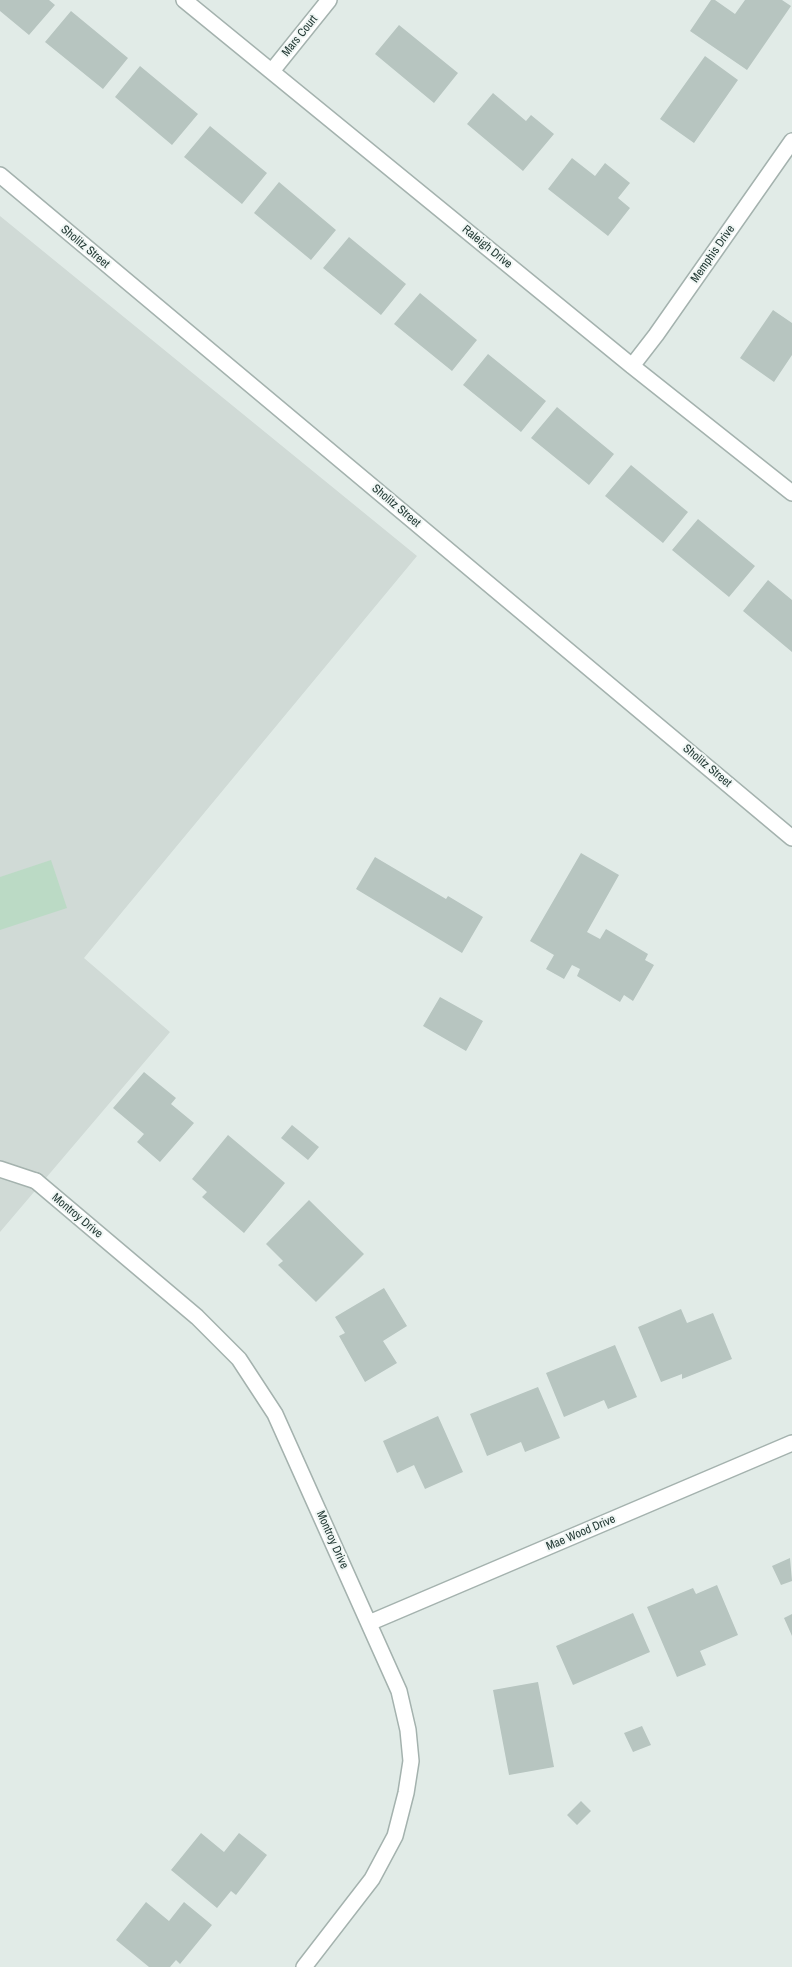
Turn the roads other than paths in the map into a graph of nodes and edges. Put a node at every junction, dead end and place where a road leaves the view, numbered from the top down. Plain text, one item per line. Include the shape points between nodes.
1 (184, 0) edge
2 (329, 0) edge
3 (272, 71) junction
4 (792, 141) edge
5 (0, 175) edge
6 (632, 366) junction
7 (792, 493) edge
8 (792, 838) edge
9 (0, 1169) edge
10 (792, 1443) edge
11 (370, 1623) junction
12 (304, 1967) edge

1 - 3 street, Raleigh Drive
2 - 3 street, Mars Court
3 - 6 street, Raleigh Drive
4 - 6 street, Memphis Drive
5 - 8 street, Sholitz Street
6 - 7 street, Raleigh Drive
9 - 11 street, Montroy Drive via 36,1182 197,1317 239,1359 275,1414
10 - 11 street, Mae Wood Drive
11 - 12 street, Montroy Drive via 399,1691 408,1730 411,1761 406,1792 395,1836 372,1879

